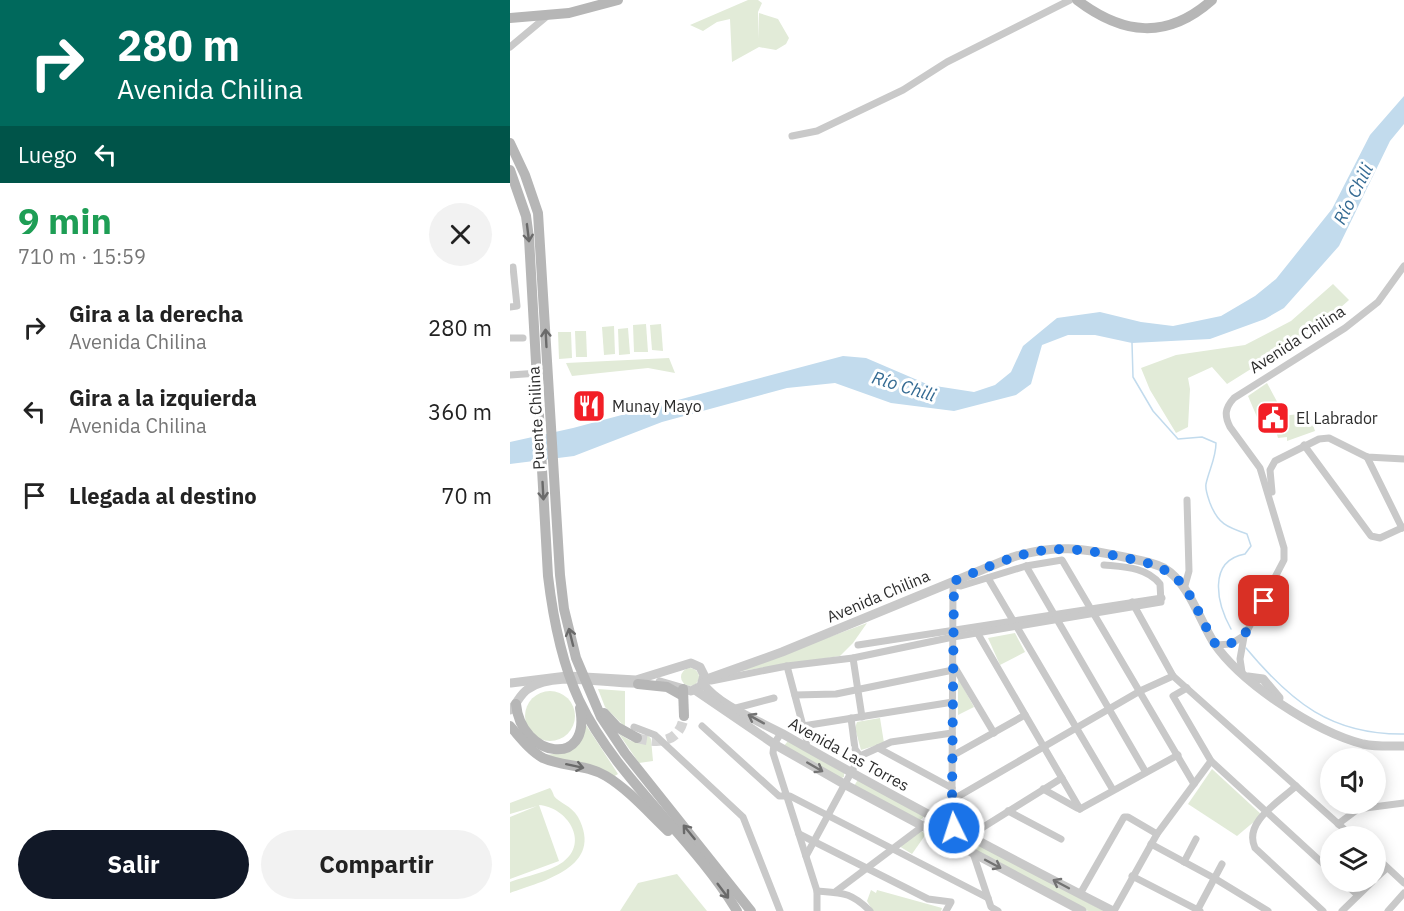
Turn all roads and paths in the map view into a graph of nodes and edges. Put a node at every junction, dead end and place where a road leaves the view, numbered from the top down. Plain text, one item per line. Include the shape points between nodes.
1 (618, 0) edge
2 (1070, 0) edge
3 (1077, 0) edge
4 (1212, 0) edge
5 (546, 16) junction
6 (515, 19) edge
7 (530, 30) junction
8 (510, 47) edge
9 (792, 136) dead end
10 (510, 143) edge
11 (512, 173) edge
12 (1404, 266) edge
13 (513, 267) dead end
14 (510, 307) edge
15 (510, 338) edge
16 (523, 338) dead end
17 (542, 372) dead end
18 (510, 375) edge
19 (1304, 445) junction
20 (1367, 457) junction
21 (1404, 459) edge
22 (1187, 500) dead end
23 (1273, 506) junction
24 (1403, 527) edge
25 (1104, 564) dead end
26 (1026, 566) junction
27 (988, 578) junction
28 (953, 583) junction
29 (1184, 589) junction
30 (1134, 605) junction
31 (1093, 612) junction
32 (1056, 618) junction
33 (1016, 624) junction
34 (953, 634) junction
35 (978, 634) junction
36 (1245, 634) junction
37 (858, 645) dead end
38 (1216, 645) junction
39 (853, 658) junction
40 (683, 665) junction
41 (787, 666) junction
42 (700, 667) junction
43 (953, 667) junction
44 (728, 671) junction
45 (1245, 674) junction
46 (1173, 676) junction
47 (704, 681) junction
48 (511, 683) edge
49 (638, 684) joint
50 (1187, 688) junction
51 (858, 689) junction
52 (682, 690) junction
53 (695, 690) junction
54 (1140, 691) junction
55 (795, 695) junction
56 (578, 696) junction
57 (590, 696) junction
58 (774, 698) dead end
59 (953, 702) junction
60 (514, 705) edge
61 (736, 708) junction
62 (1109, 709) junction
63 (1025, 715) junction
64 (684, 716) tunnel mouth
65 (862, 717) junction
66 (851, 718) junction
67 (510, 726) edge
68 (702, 726) dead end
69 (803, 726) junction
70 (634, 727) dead end
71 (1077, 727) junction
72 (993, 733) junction
73 (782, 734) junction
74 (952, 734) junction
75 (637, 738) tunnel mouth
76 (774, 744) junction
77 (805, 747) junction
78 (1043, 747) junction
79 (1404, 747) edge
80 (878, 748) junction
81 (1178, 755) junction
82 (860, 756) junction
83 (952, 756) junction
84 (1211, 761) junction
85 (1146, 771) junction
86 (851, 772) junction
87 (1062, 778) junction
88 (844, 784) junction
89 (1194, 784) junction
90 (1296, 786) junction
91 (952, 788) junction
92 (1043, 789) junction
93 (1113, 790) junction
94 (787, 796) junction
95 (952, 800) junction
96 (1404, 803) edge
97 (1080, 809) junction
98 (1008, 811) junction
99 (947, 812) junction
100 (1268, 812) junction
101 (828, 815) junction
102 (936, 819) junction
103 (1338, 824) junction
104 (923, 826) junction
105 (1340, 826) edge
106 (954, 828) junction
107 (799, 834) junction
108 (1157, 834) junction
109 (969, 836) junction
110 (1061, 839) dead end
111 (1196, 839) dead end
112 (814, 841) junction
113 (1151, 844) junction
114 (894, 848) junction
115 (973, 853) junction
116 (806, 856) junction
117 (1184, 861) junction
118 (1320, 861) edge
119 (1222, 864) dead end
120 (868, 868) junction
121 (1387, 868) edge
122 (708, 871) junction
123 (1132, 876) junction
124 (1214, 878) junction
125 (1404, 883) edge
126 (817, 891) junction
127 (835, 892) junction
128 (1355, 892) edge
129 (1361, 892) edge
130 (1404, 893) edge
131 (1080, 894) junction
132 (1358, 895) junction
133 (988, 898) junction
134 (814, 909) edge
135 (994, 909) edge
136 (737, 911) edge
137 (751, 911) edge
138 (780, 911) edge
139 (870, 911) edge
140 (946, 911) edge
141 (1082, 911) edge
142 (1113, 911) edge
143 (1198, 911) edge
144 (1268, 911) edge
145 (1323, 911) edge
146 (1342, 911) edge
147 (1388, 911) edge

1 - 5 main road
2 - 9 street via 947,62 903,90 817,130
3 - 4 main road via 1105,18 1146,29 1183,21
5 - 6 main road
5 - 7 street
6 - 7 street
7 - 8 street
57 -> 10 main road, Puente Chilina via 564,609 538,213
11 -> 56 main road, Puente Chilina via 529,238 550,588 558,635
12 - 23 street, Avenida Chilina via 1378,302 1353,322 1227,405 1226,420 1260,468
13 - 14 street via 517,306
15 - 16 street
17 - 18 street
19 - 20 street via 1329,438
19 - 23 street via 1275,461 1270,470
19 - 24 street via 1371,536 1380,538
20 - 21 street
20 - 24 street
22 - 29 street via 1189,571
23 - 36 street, Avenida Chilina via 1284,560
25 - 30 street via 1136,569 1160,585 1159,604
26 - 27 street
26 - 31 street via 1062,560
26 - 32 street
27 - 28 street via 961,586
27 - 33 street
28 - 29 street, Avenida Chilina via 1035,550 1064,547 1150,563 1164,569
28 - 34 street
28 - 44 street, Avenida Chilina
29 - 38 street, Avenida Chilina
30 - 31 street
30 - 46 street
31 - 32 street
31 - 54 street
32 - 33 street
32 - 62 street
33 - 34 street
33 - 35 street
33 - 71 street
34 - 35 street
34 - 37 street
34 - 39 street
34 - 43 street
35 - 63 street
36 - 38 street via 1232,644
36 - 45 street, Avenida Chilina via 1240,653
38 - 45 street, Avenida Chilina
39 - 41 street
39 - 51 street
40 - 42 street via 692,663
40 - 48 street via 636,680 567,676
40 - 52 street via 677,675
41 - 47 street
41 - 55 street
42 - 44 street, Avenida Chilina
42 - 47 street
43 - 51 street
43 - 59 street
43 - 72 street
44 - 47 street, Avenida Chilina
45 - 79 street, Avenida Chilina via 1283,705 1347,739 1377,747
46 - 50 street
46 - 54 street
47 - 53 street
47 - 61 street, Avenida Las Torres via 710,692
48 - 60 street via 518,693
49 - 52 main road
49 - 60 street via 560,681 536,685 527,689
50 - 84 street via 1173,696
50 - 90 street
51 - 55 street
51 - 65 street
52 - 53 street
52 - 64 main road
53 - 76 street, Avenida Las Torres
54 - 62 street
54 - 81 street
55 - 69 street
56 - 60 main road via 581,733 573,743 559,750 541,747 532,739 521,726
56 - 122 main road via 616,758
57 - 75 main road via 617,726
137 -> 57 main road via 625,753
58 - 61 street
59 - 65 street
59 - 74 street
73 -> 61 street, Avenida Las Torres
62 - 71 street
62 - 85 street
63 - 72 street
63 - 78 street
65 - 66 street
66 - 69 street
66 - 82 street via 855,749
67 -> 122 main road via 543,758 588,768 627,791
68 - 94 street via 779,796
69 - 77 street
70 - 138 street via 655,735 742,816
71 - 78 street
71 - 93 street
72 - 83 street
73 - 76 street
73 - 77 street, Avenida Las Torres
74 - 80 street via 891,742
74 - 83 street
76 -> 88 street, Avenida Las Torres
76 - 94 street via 773,753
77 - 86 street, Avenida Las Torres
78 - 87 street
78 - 95 street
80 - 82 street
80 - 91 street
81 - 85 street
81 - 89 street
82 - 86 street
83 - 91 street
84 - 89 street
84 - 100 street
85 - 93 street
86 - 88 street
86 - 102 street, Avenida Las Torres
87 - 92 street
87 - 97 street
88 - 101 street
88 - 104 street, Avenida Las Torres
89 - 108 street
90 - 100 street
90 - 103 street
91 - 95 street
92 - 97 street
92 - 98 street
93 - 97 street
94 - 101 street
94 - 107 street
95 - 99 street
96 - 103 street via 1358,809
98 - 109 street
98 - 110 street
99 - 102 street
99 - 106 street
100 - 118 street
100 - 145 street via 1253,826 1255,848
101 - 112 street
101 - 114 street
102 - 104 street
102 - 106 street, Avenida Las Torres
103 - 105 street
104 - 114 street
104 - 115 street, Avenida Las Torres
106 - 109 street, Avenida Las Torres
107 - 112 street
107 - 116 street
108 - 113 street
108 - 131 street via 1124,817
131 -> 109 street, Avenida Las Torres
111 - 117 street
112 - 116 street
112 - 120 street
113 - 117 street
113 - 123 street
114 - 120 street
114 - 133 street
115 - 133 street
115 -> 141 street, Avenida Las Torres
116 - 126 street
117 - 124 street
119 - 124 street
120 - 127 street
120 - 140 street via 928,899 951,902
121 - 125 street
122 -> 136 main road
123 - 142 street
123 - 143 street
124 - 143 street
124 - 144 street
126 - 127 street
126 - 134 street
127 - 139 street via 855,897
128 - 132 street
129 - 132 street
130 - 147 street
131 - 142 street, Avenida Las Torres
132 - 146 street
133 - 135 street

